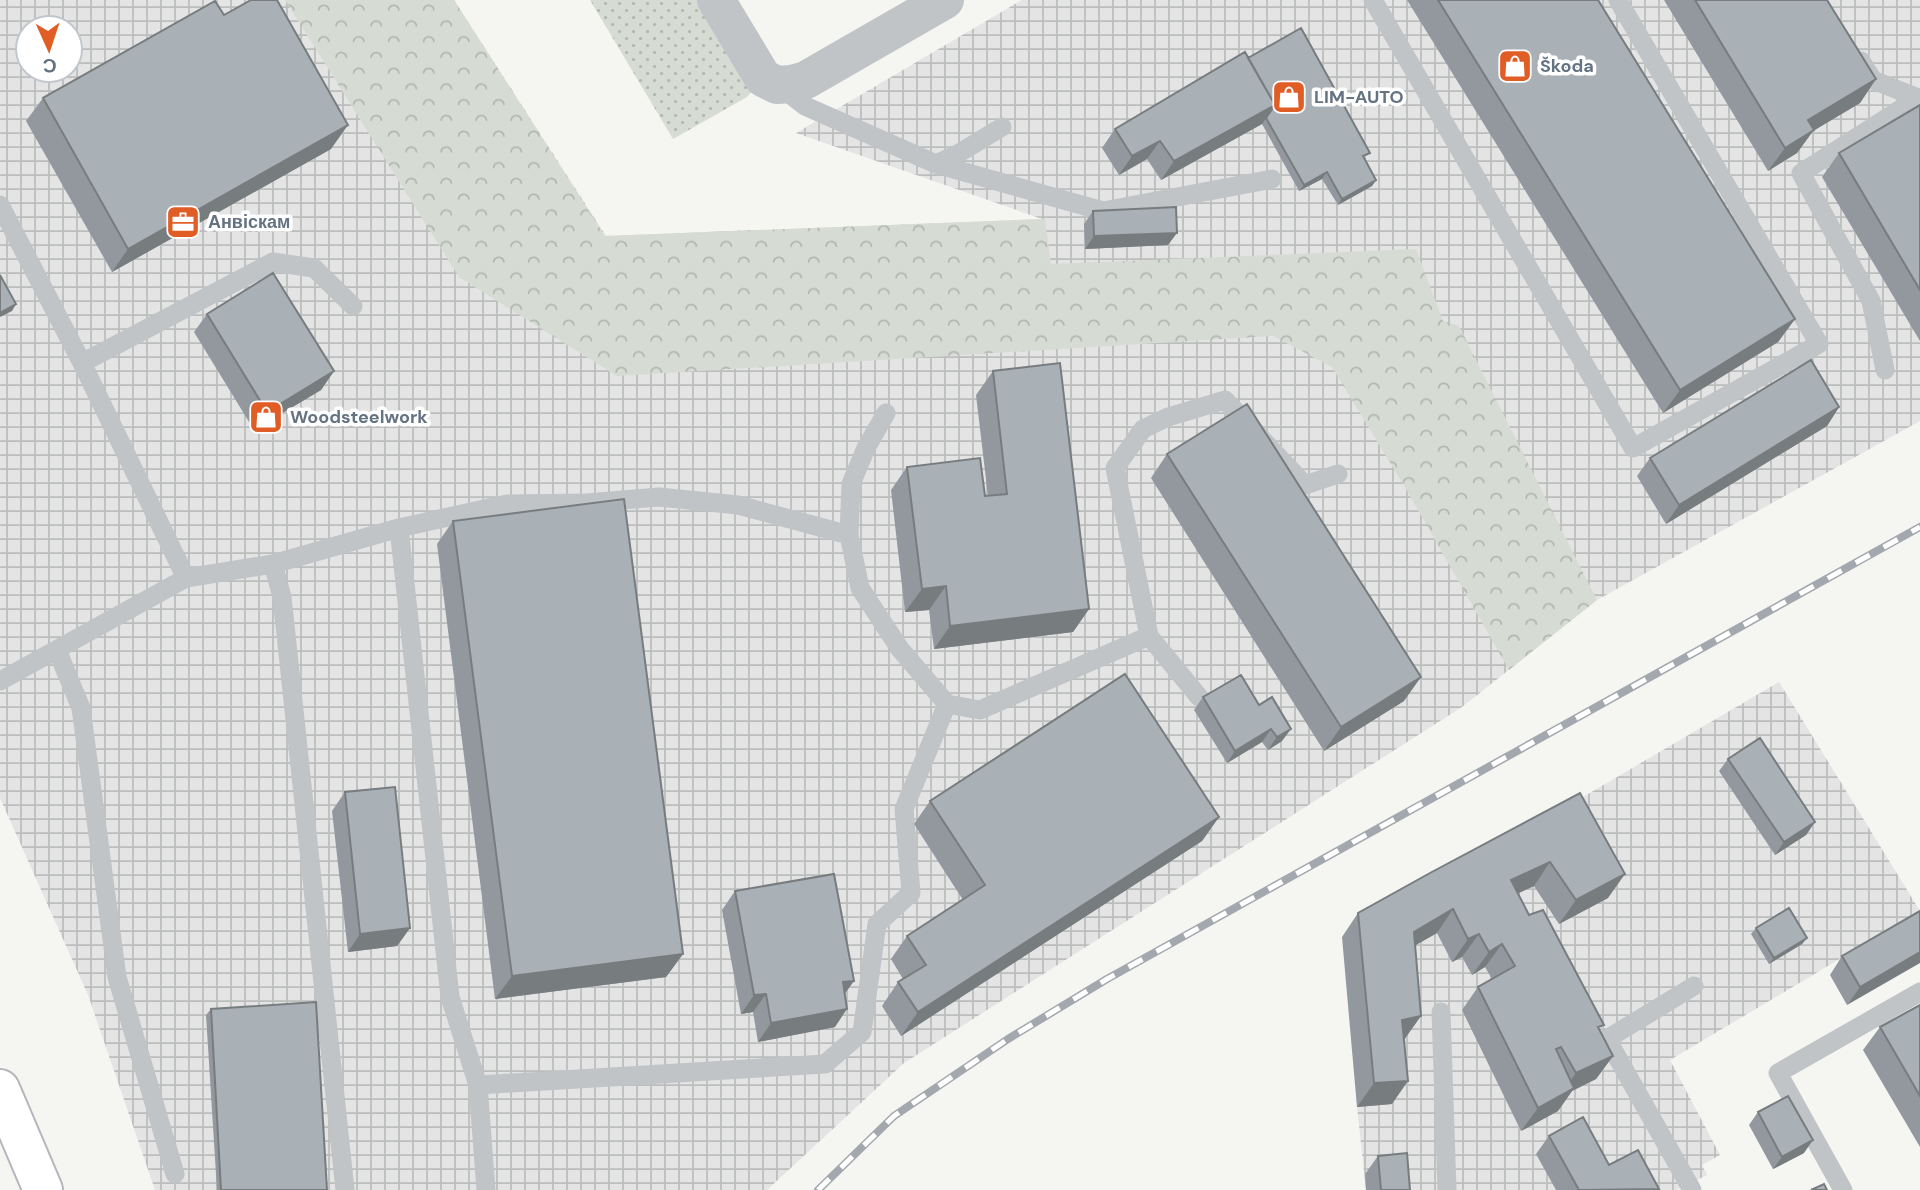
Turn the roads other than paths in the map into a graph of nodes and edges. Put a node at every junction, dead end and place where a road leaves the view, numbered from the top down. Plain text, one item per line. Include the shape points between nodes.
1 (716, 0) edge
2 (944, 0) edge
3 (1373, 0) edge
4 (1618, 0) edge
5 (1852, 46) edge
6 (777, 85) junction
7 (1919, 99) edge
8 (1002, 127) dead end
9 (936, 164) junction
10 (1272, 179) dead end
11 (0, 205) edge
12 (353, 306) dead end
13 (82, 363) junction
14 (1885, 370) dead end
15 (886, 413) dead end
16 (1338, 474) dead end
17 (399, 528) junction
18 (849, 535) junction
19 (273, 564) junction
20 (186, 578) junction
21 (1149, 636) junction
22 (57, 650) junction
23 (0, 681) edge
24 (1199, 697) dead end
25 (947, 704) junction
26 (1694, 986) dead end
27 (1920, 992) edge
28 (1441, 1012) dead end
29 (478, 1086) junction
30 (0, 1089) edge
31 (175, 1174) dead end
32 (43, 1190) edge
33 (345, 1190) edge
34 (486, 1190) edge
35 (1447, 1190) edge
36 (1692, 1190) edge
37 (1843, 1190) edge

1 - 6 street via 763,78
2 - 6 street via 806,80
3 - 4 lane via 1633,448 1819,344
5 - 7 lane via 1873,80
6 - 9 lane via 805,106
7 - 14 lane via 1801,173 1871,301
8 - 9 lane
9 - 10 lane via 1103,211
11 - 13 lane
12 - 13 lane via 314,268 273,262
13 - 20 lane
15 - 18 lane via 850,484
16 - 21 lane via 1305,485 1226,400 1143,429 1115,468
17 - 18 lane via 507,504 659,497 738,505
17 - 19 lane
17 - 29 lane via 450,997
18 - 25 lane via 860,588 900,649
19 - 20 lane
19 - 33 lane via 282,597
20 - 22 lane
21 - 24 lane
21 - 25 lane via 980,710
22 - 23 lane
22 - 31 lane via 81,708 117,977
25 - 29 lane via 904,809 911,893 877,924 862,1032 825,1064
26 - 36 lane via 1606,1039
27 - 37 lane via 1778,1073
28 - 35 lane
29 - 34 lane
30 - 32 main road

